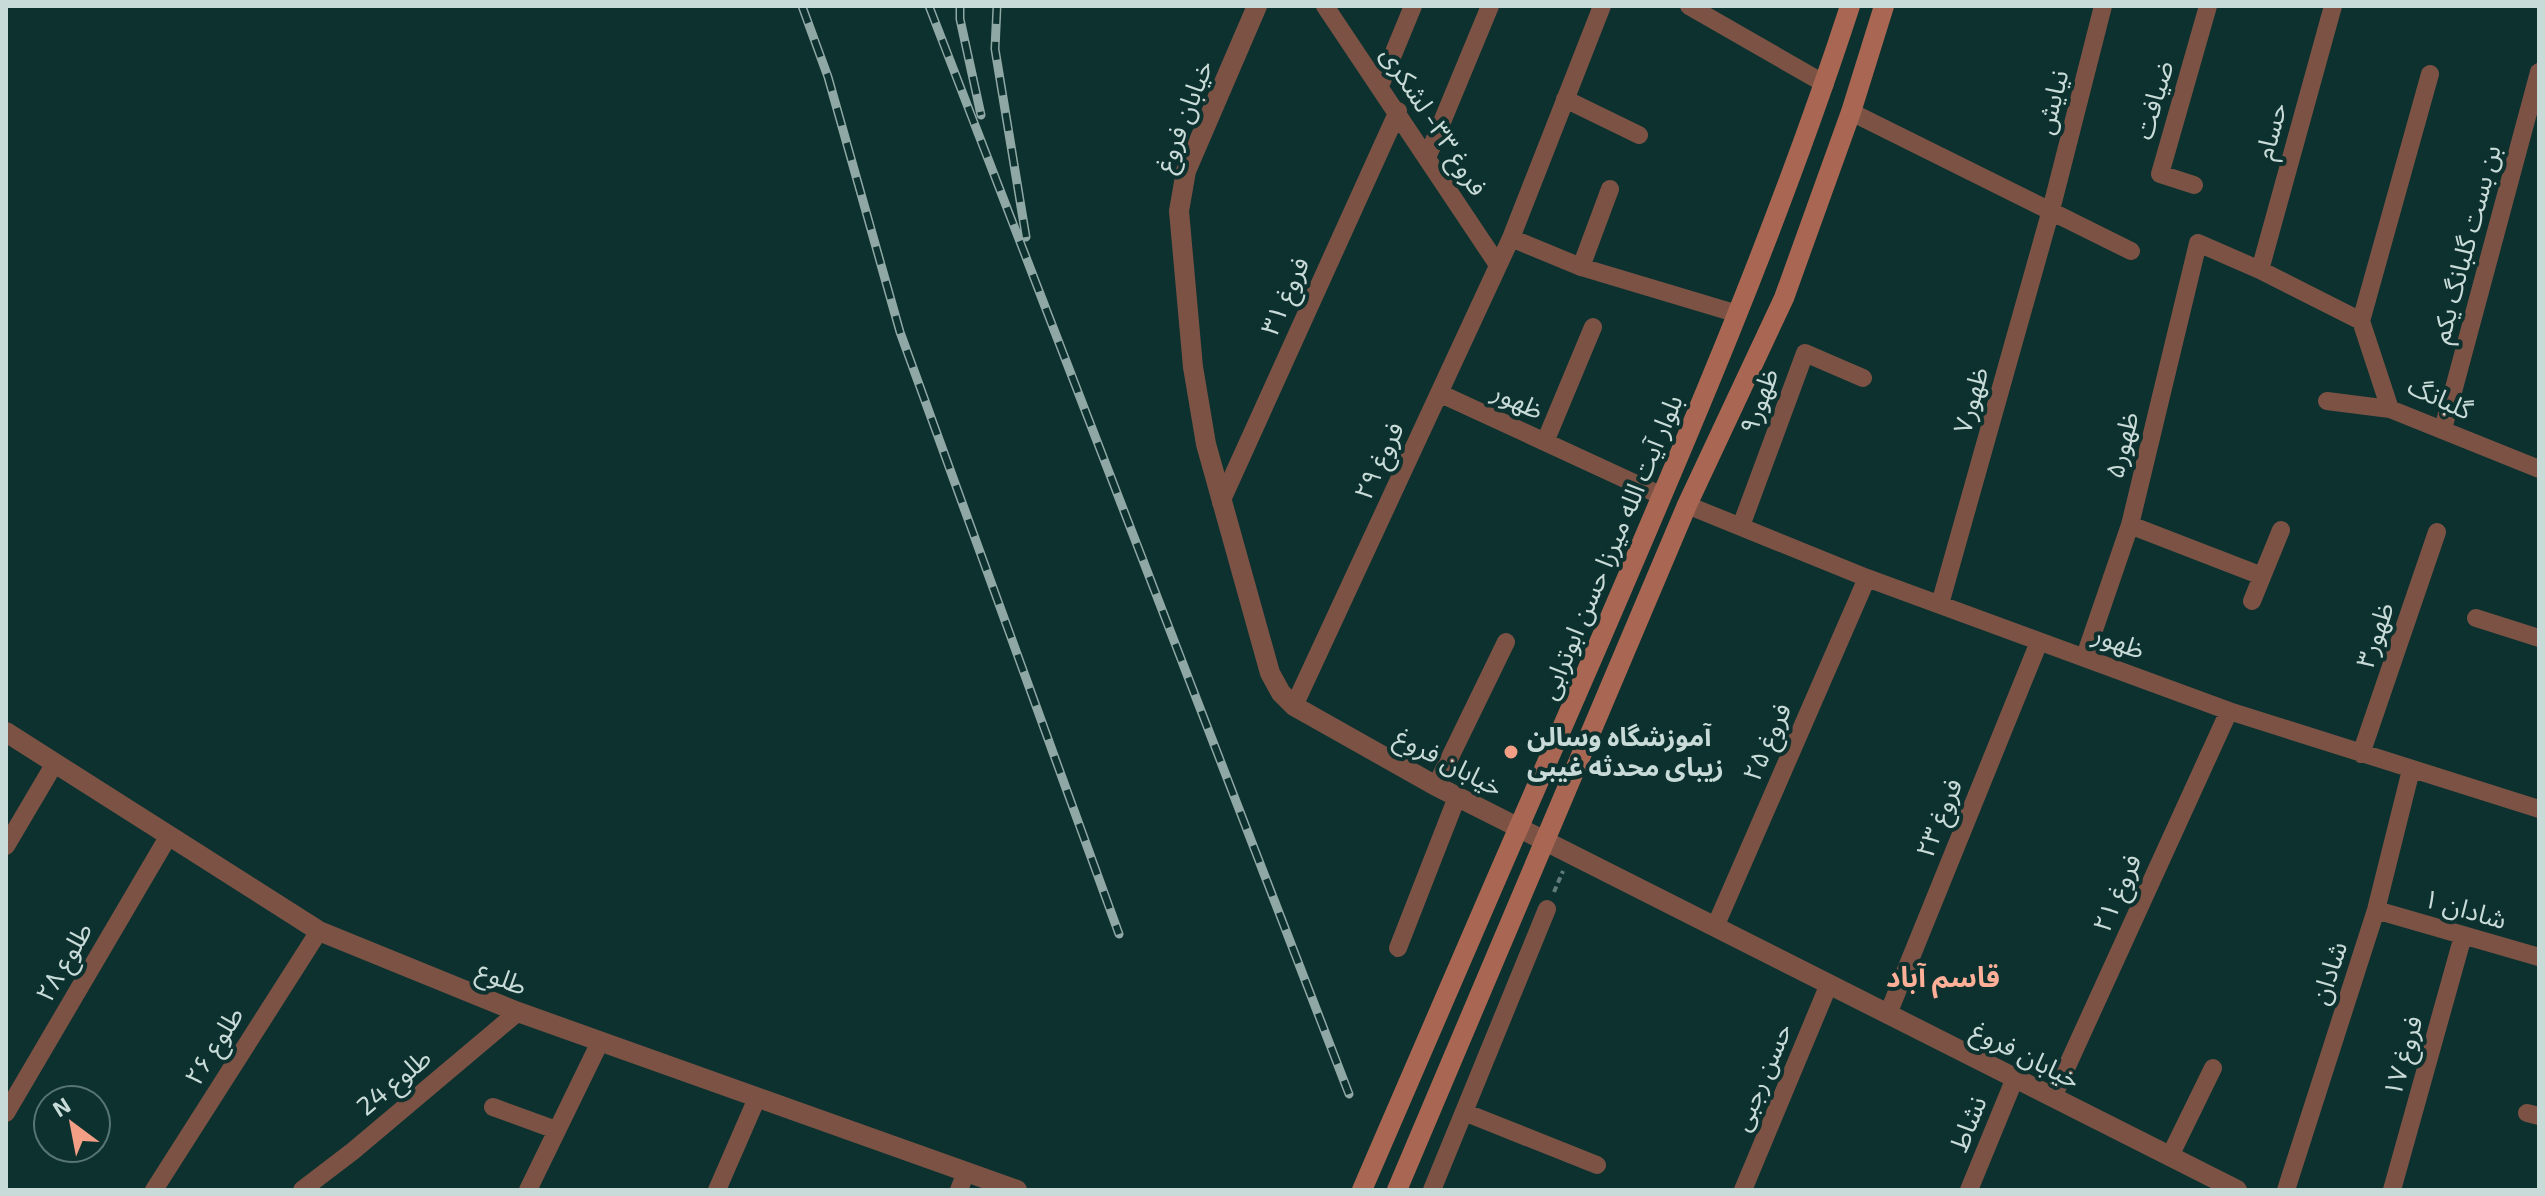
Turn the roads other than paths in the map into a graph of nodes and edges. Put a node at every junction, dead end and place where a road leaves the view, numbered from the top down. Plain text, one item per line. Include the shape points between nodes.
1 (1257, 6) edge
2 (1325, 6) edge
3 (1413, 6) edge
4 (1490, 6) edge
5 (1602, 6) edge
6 (1689, 6) edge
7 (1850, 6) edge
8 (1884, 6) edge
9 (2103, 6) edge
10 (2208, 6) edge
11 (2333, 6) edge
12 (2539, 72) edge
13 (2430, 74) dead end
14 (1825, 84) junction
15 (1380, 86) junction
16 (1565, 99) junction
17 (1398, 111) junction
18 (1851, 112) junction
19 (1639, 135) dead end
20 (1427, 158) junction
21 (2194, 185) dead end
22 (1610, 189) dead end
23 (2051, 210) junction
24 (1511, 238) junction
25 (2131, 251) dead end
26 (1498, 265) junction
27 (1581, 267) junction
28 (2260, 270) junction
29 (1738, 314) junction
30 (2361, 321) junction
31 (1593, 327) dead end
32 (1863, 378) dead end
33 (1439, 393) junction
34 (2327, 401) dead end
35 (2390, 409) junction
36 (2443, 429) junction
37 (1545, 442) junction
38 (2539, 469) edge
39 (1662, 496) junction
40 (1221, 502) junction
41 (1687, 505) junction
42 (2130, 525) junction
43 (1741, 526) junction
44 (2281, 530) dead end
45 (2437, 532) dead end
46 (2262, 576) junction
47 (1867, 578) junction
48 (2252, 601) dead end
49 (1940, 604) junction
50 (2476, 618) dead end
51 (2539, 638) edge
52 (1506, 642) dead end
53 (2039, 642) junction
54 (2085, 656) junction
55 (1294, 706) junction
56 (2229, 711) junction
57 (6, 732) edge
58 (2361, 754) junction
59 (55, 763) junction
60 (2411, 770) junction
61 (1436, 786) junction
62 (1457, 797) junction
63 (2539, 809) edge
64 (1518, 828) junction
65 (168, 837) junction
66 (1543, 840) junction
67 (6, 846) edge
68 (1547, 909) road end
69 (2376, 910) junction
70 (1715, 927) junction
71 (319, 931) junction
72 (2463, 936) junction
73 (1398, 948) dead end
74 (2539, 957) edge
75 (1492, 961) junction
76 (1521, 973) junction
77 (1829, 984) junction
78 (518, 1012) junction
79 (1888, 1014) junction
80 (600, 1042) junction
81 (2213, 1068) dead end
82 (2015, 1078) junction
83 (2053, 1097) junction
84 (757, 1098) junction
85 (493, 1107) dead end
86 (1464, 1112) junction
87 (6, 1113) edge
88 (556, 1130) junction
89 (2170, 1156) junction
90 (1597, 1165) dead end
91 (963, 1181) edge
92 (154, 1190) edge
93 (302, 1190) edge
94 (528, 1190) edge
95 (717, 1190) edge
96 (1017, 1190) edge
97 (1362, 1190) edge
98 (1397, 1190) edge
99 (1432, 1190) edge
100 (1743, 1190) edge
101 (1969, 1190) edge
102 (2237, 1190) edge
103 (2286, 1190) edge
104 (2392, 1190) edge

1 - 40 street, خیابان فروغ via 1186,171 1179,211 1193,367
2 - 15 street, فروغ ۳۳- لشکری
3 - 15 street
4 - 20 street
5 - 16 street, فروغ ۲۹
6 - 14 street
7 - 14 main road, بلوار آیت الله میرزا حسن ابوترابی
8 - 18 main road, بلوار آیت الله میرزا حسن ابوترابی
9 - 23 street, نيايش
10 - 21 street, ضیافت via 2160,174
11 - 28 street, حسام
12 - 36 street, بن بست گلبانگ یکم
13 - 30 street
14 - 29 main road, بلوار آیت الله میرزا حسن ابوترابی
15 - 17 street, فروغ ۳۳- لشکری
16 - 19 street
16 - 24 street, فروغ ۲۹
17 - 20 street, فروغ ۳۳- لشکری
17 - 40 street, فروغ ۳۱
18 - 23 street
18 - 41 main road, بلوار آیت الله میرزا حسن ابوترابی via 1784,298
20 - 26 street, فروغ ۳۳- لشکری
22 - 27 street
23 - 25 street
23 - 49 street, ظهور۷
24 - 26 street, فروغ ۲۹
24 - 27 street
26 - 33 street, فروغ ۲۹
27 - 29 street
28 - 30 street
28 - 42 street, ظهور۵ via 2198,243
29 - 39 main road, بلوار آیت الله میرزا حسن ابوترابی
30 - 35 street, گلبانگ
31 - 37 street
32 - 43 street, ظهور۹ via 1805,353
33 - 37 street, ظهور
33 - 55 street, فروغ ۲۹
34 - 35 street
35 - 36 street, گلبانگ
36 - 38 street, گلبانگ
37 - 39 street, ظهور
39 - 64 main road, بلوار آیت الله میرزا حسن ابوترابی
40 - 55 street, خیابان فروغ via 1270,673
41 - 43 street, ظهور
41 - 66 main road, بلوار آیت الله میرزا حسن ابوترابی
42 - 46 street
42 - 54 street, ظهور۵
43 - 47 street, ظهور
44 - 46 street
45 - 58 street, ظهور۳
46 - 48 street
47 - 49 street, ظهور
47 - 70 street, فروغ ۲۵
49 - 53 street, ظهور
50 - 51 street
52 - 61 street
53 - 54 street, ظهور
53 - 79 street, فروغ ۲۳
54 - 56 street, ظهور
55 - 61 street, خیابان فروغ
56 - 58 street, ظهور
56 - 83 street, فروغ ۲۱
57 - 59 street, طلوع
58 - 60 street, ظهور
59 - 65 street, طلوع
59 - 67 street
60 - 63 street, ظهور
60 - 69 street, شادان
61 - 62 street, خیابان فروغ
62 - 64 street, خیابان فروغ
62 - 73 street
64 - 66 street, خیابان فروغ
64 - 97 main road, بلوار آیت الله میرزا حسن ابوترابی
65 - 71 street, طلوع
65 - 87 street, طلوع ۲۸
66 - 70 street, خیابان فروغ
66 - 75 main road, بلوار آیت الله میرزا حسن ابوترابی
68 - 76 street
69 - 72 street, شادان ۱
69 - 103 street, شادان
70 - 77 street, خیابان فروغ
71 - 78 street, طلوع
71 - 92 street, طلوع ۲۶
72 - 74 street, شادان ۱
72 - 104 street, فروغ ۱۷
75 - 76 street
75 - 98 main road, بلوار آیت الله میرزا حسن ابوترابی
76 - 86 street
77 - 79 street, خیابان فروغ
77 - 100 street, حسن رجبی
78 - 80 street, طلوع
78 - 93 street, طلوع 24
79 - 82 street, خیابان فروغ
80 - 84 street, طلوع
80 - 88 street
81 - 89 street
82 - 83 street, خیابان فروغ
82 - 101 street, نشاط
83 - 89 street, خیابان فروغ
84 - 91 street, طلوع
84 - 95 street
85 - 88 street
86 - 90 street
86 - 99 street
88 - 94 street
89 - 102 street, خیابان فروغ
91 - 96 street, طلوع

